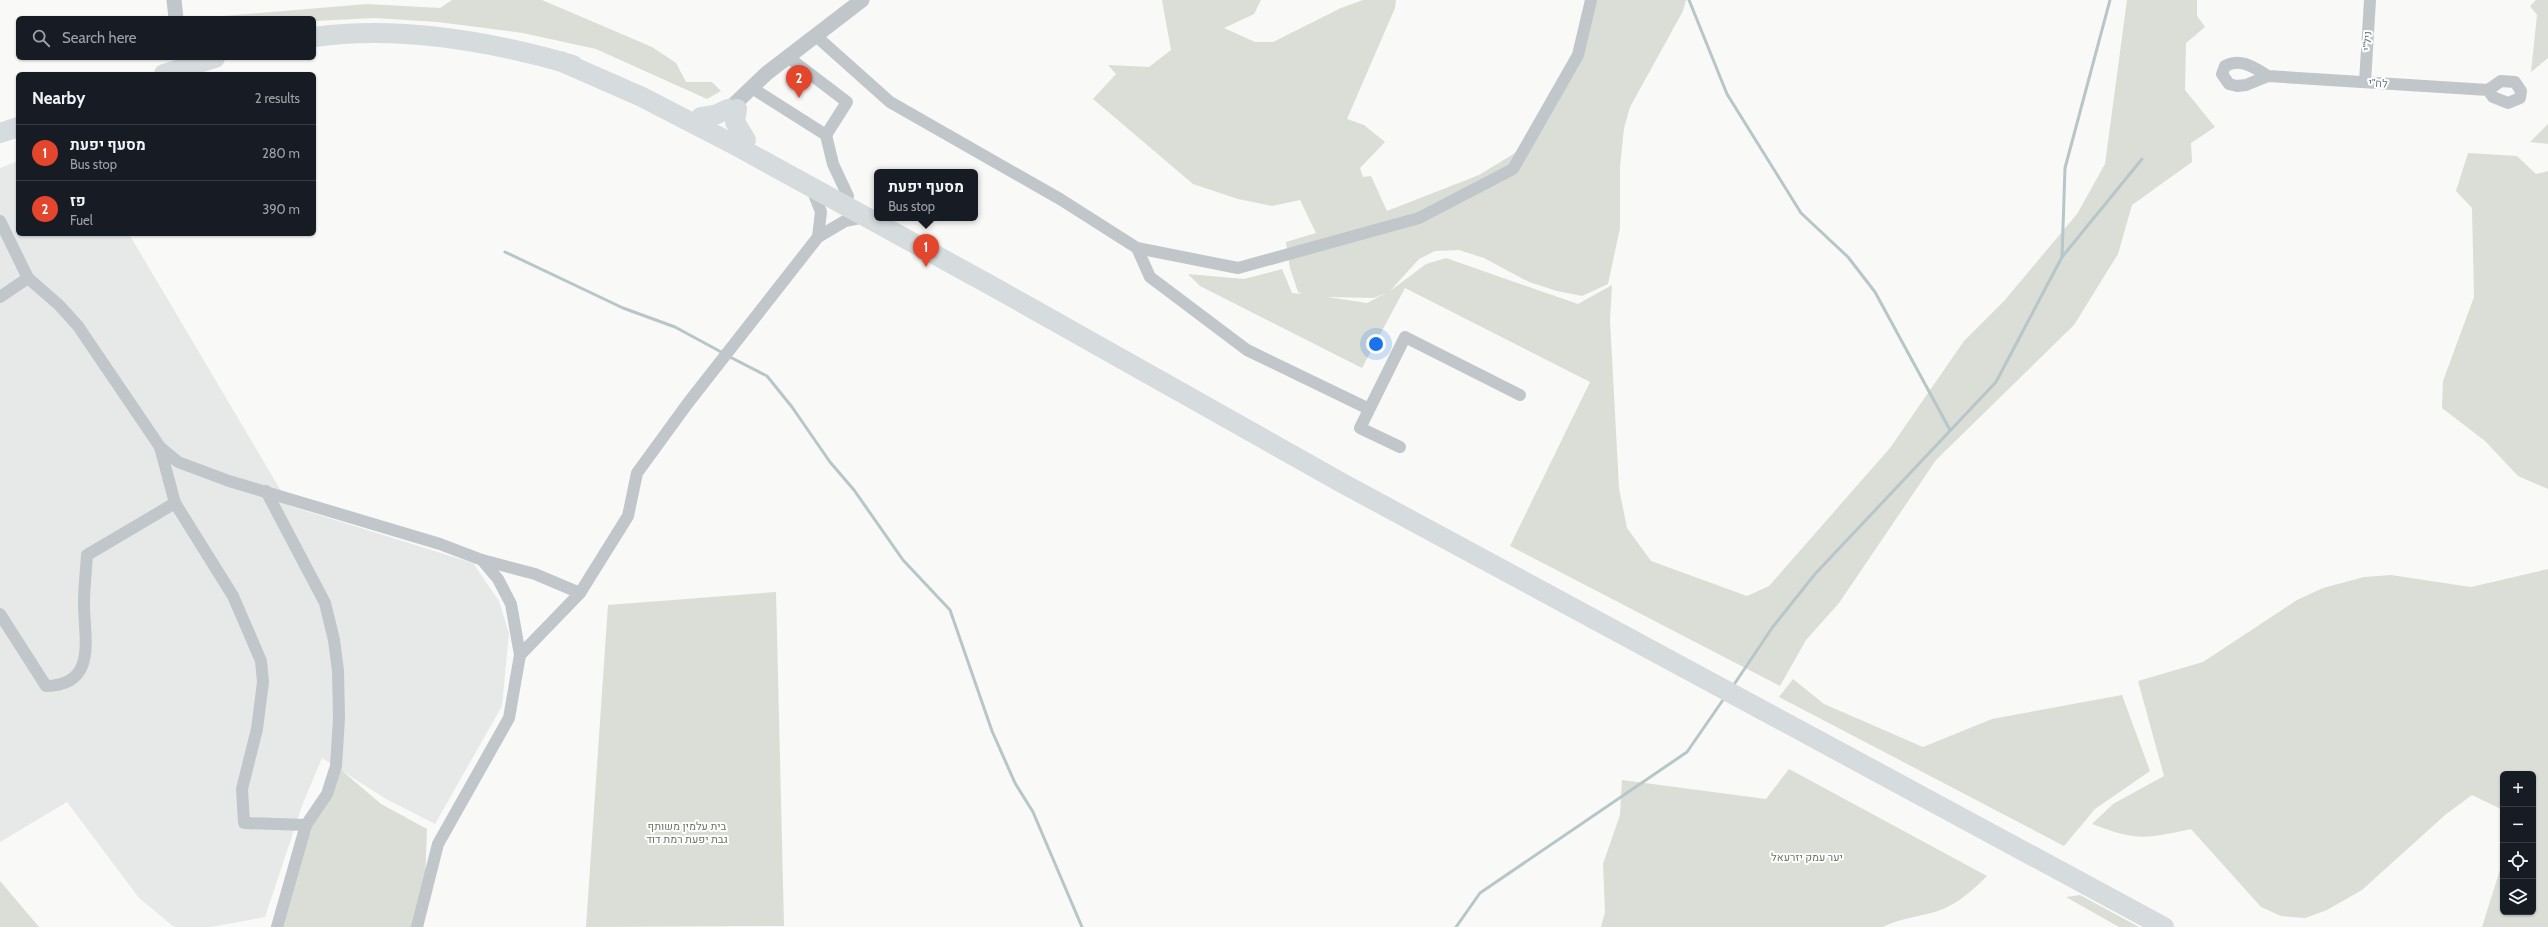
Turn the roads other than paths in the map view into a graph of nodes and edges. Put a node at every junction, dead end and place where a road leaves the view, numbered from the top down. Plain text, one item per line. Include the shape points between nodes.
1 (174, 0) edge
2 (862, 0) edge
3 (1591, 0) edge
4 (2370, 0) edge
5 (176, 16) edge
6 (816, 36) junction
7 (316, 37) edge
8 (788, 57) junction
9 (201, 60) edge
10 (187, 62) edge
11 (168, 72) edge
12 (2268, 76) dead end
13 (2365, 82) junction
14 (752, 88) junction
15 (2488, 90) dead end
16 (733, 109) junction
17 (715, 127) junction
18 (16, 128) edge
19 (0, 133) edge
20 (826, 135) junction
21 (746, 140) junction
22 (811, 188) junction
23 (848, 196) junction
24 (874, 215) edge
25 (874, 216) edge
26 (874, 216) edge
27 (0, 221) edge
28 (883, 221) edge
29 (818, 236) junction
30 (1137, 248) junction
31 (28, 278) junction
32 (0, 297) edge
33 (1520, 395) dead end
34 (1369, 409) junction
35 (160, 447) junction
36 (1400, 447) dead end
37 (266, 491) junction
38 (175, 504) junction
39 (482, 560) junction
40 (580, 593) junction
41 (0, 614) edge
42 (520, 655) junction
43 (306, 826) junction
44 (277, 927) edge
45 (417, 927) edge
46 (2164, 927) edge

1 - 5 street
2 - 6 street
3 - 30 street via 1578,55 1513,169 1419,218 1238,268
4 - 13 street, ניל"י
6 - 8 street
6 - 30 street via 890,102 1060,199
7 - 17 highway via 377,34 431,36 517,49 560,62
8 - 14 street
8 - 20 street via 847,102
9 - 10 highway
10 - 11 highway
12 - 13 street, לח"י
13 - 15 street, לח"י
14 - 16 street
14 - 20 street
16 - 17 street
16 - 17 highway via 715,115
16 - 21 highway via 735,122
17 - 21 highway
17 - 22 highway
18 - 19 highway
20 - 23 street via 833,164
21 - 23 highway
22 - 25 highway
22 - 29 street via 821,212
23 - 24 highway
26 - 29 street via 846,221
27 - 31 street
28 - 46 highway via 992,286 1342,483
29 - 40 street via 637,473 628,516
30 - 34 street via 1150,277 1247,350
31 - 32 street
31 - 35 street via 78,326
33 - 34 street via 1405,337
34 - 36 street via 1360,428
35 - 37 street via 178,462 190,467
35 - 38 street
37 - 39 street via 440,544
37 - 43 street via 325,602 338,671 336,766 327,794
38 - 41 street via 87,555 84,605 85,658 77,677 58,686 46,686
38 - 43 street via 233,596 261,661 263,682 257,729 242,789 244,823
39 - 40 street via 535,574
39 - 42 street via 498,578 511,604
40 - 42 street
42 - 45 street via 509,718 438,844
43 - 44 street

